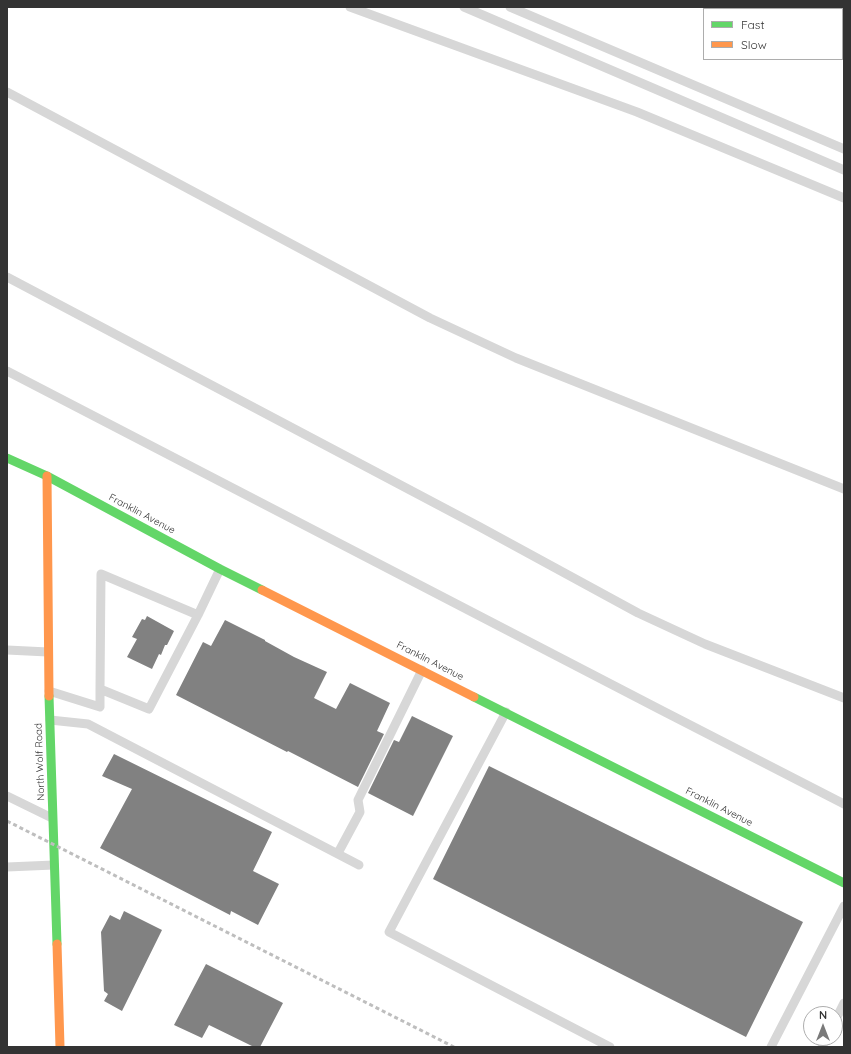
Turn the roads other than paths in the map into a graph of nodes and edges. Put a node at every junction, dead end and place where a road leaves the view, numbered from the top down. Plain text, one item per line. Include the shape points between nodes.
1 (350, 7) edge
2 (464, 7) edge
3 (510, 7) edge
4 (7, 92) edge
5 (844, 149) edge
6 (844, 170) edge
7 (844, 198) edge
8 (7, 277) edge
9 (7, 371) edge
10 (7, 458) edge
11 (47, 476) junction
12 (844, 489) edge
13 (220, 569) junction
14 (198, 615) junction
15 (7, 650) edge
16 (48, 652) junction
17 (422, 670) junction
18 (100, 689) junction
19 (49, 691) junction
20 (844, 698) edge
21 (506, 712) junction
22 (50, 720) junction
23 (7, 796) edge
24 (844, 804) edge
25 (53, 818) junction
26 (338, 853) junction
27 (359, 865) dead end
28 (54, 866) junction
29 (7, 867) edge
30 (844, 883) edge
31 (844, 906) edge
32 (60, 1047) edge
33 (610, 1047) edge
34 (771, 1047) edge

1 - 7 lane via 637,112
2 - 6 lane
3 - 5 lane
4 - 12 lane via 430,318 516,358
8 - 20 lane via 638,613 705,644
9 - 24 lane
10 - 11 main road, Franklin Avenue
11 - 13 main road, Franklin Avenue
11 - 16 main road, North Wolf Road
13 - 14 lane
13 - 17 main road, Franklin Avenue
14 - 18 lane via 149,709
14 - 18 lane via 101,574
15 - 16 lane
16 - 19 main road, North Wolf Road
17 - 21 main road, Franklin Avenue
17 - 26 lane via 358,800 360,812
18 - 19 lane via 100,707
19 - 22 main road, North Wolf Road
21 - 30 main road, Franklin Avenue
21 - 33 lane via 389,932
22 - 25 main road, North Wolf Road
22 - 26 lane via 88,724
23 - 25 lane
25 - 28 main road, North Wolf Road
26 - 27 lane
28 - 29 lane
28 - 32 main road, North Wolf Road
31 - 34 lane

